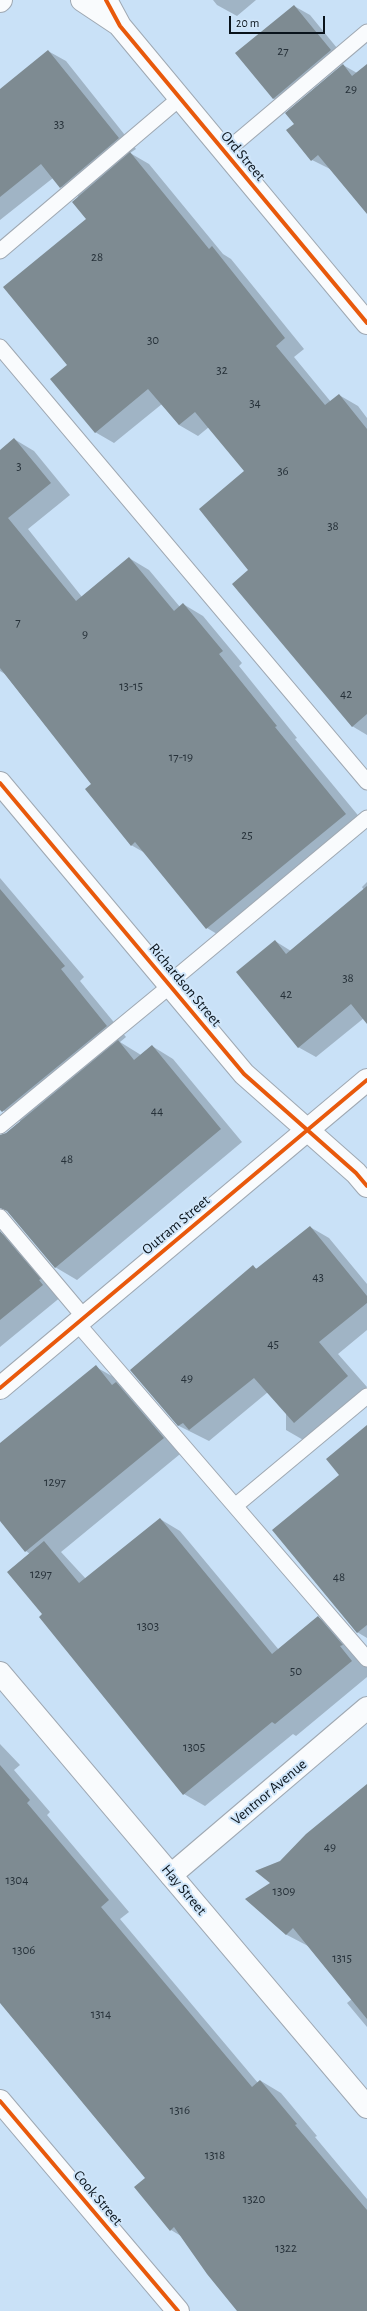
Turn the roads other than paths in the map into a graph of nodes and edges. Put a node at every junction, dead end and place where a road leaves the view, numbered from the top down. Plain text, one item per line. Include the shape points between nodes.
1 (82, 0) edge
2 (106, 0) edge
3 (120, 26) junction
4 (367, 32) edge
5 (180, 98) junction
6 (225, 152) junction
7 (0, 251) edge
8 (367, 323) edge
9 (0, 347) edge
10 (367, 782) edge
11 (0, 783) edge
12 (367, 818) edge
13 (169, 985) junction
14 (367, 1080) edge
15 (0, 1126) edge
16 (307, 1130) junction
17 (367, 1186) edge
18 (0, 1217) edge
19 (81, 1320) junction
20 (0, 1388) edge
21 (367, 1396) edge
22 (236, 1506) junction
23 (367, 1659) edge
24 (0, 1674) edge
25 (367, 1708) edge
26 (171, 1875) junction
27 (2, 2107) edge
28 (367, 2107) edge
29 (178, 2311) edge

1 - 3 street, Ord Street
2 - 3 street, Ord Street
3 - 5 street, Ord Street
4 - 6 lane
5 - 6 street, Ord Street
5 - 7 lane
6 - 8 street, Ord Street
9 - 10 lane
11 - 13 street, Richardson Street
12 - 13 lane
13 - 15 lane
13 - 16 street, Richardson Street via 244,1074
14 - 16 street, Outram Street
16 - 17 street, Richardson Street
16 - 19 street, Outram Street
18 - 19 lane
19 - 20 street, Outram Street
19 - 22 lane
21 - 22 lane
22 - 23 lane
24 - 26 street, Hay Street
25 - 26 street, Ventnor Avenue
26 - 28 street, Hay Street
27 - 29 street, Cook Street

